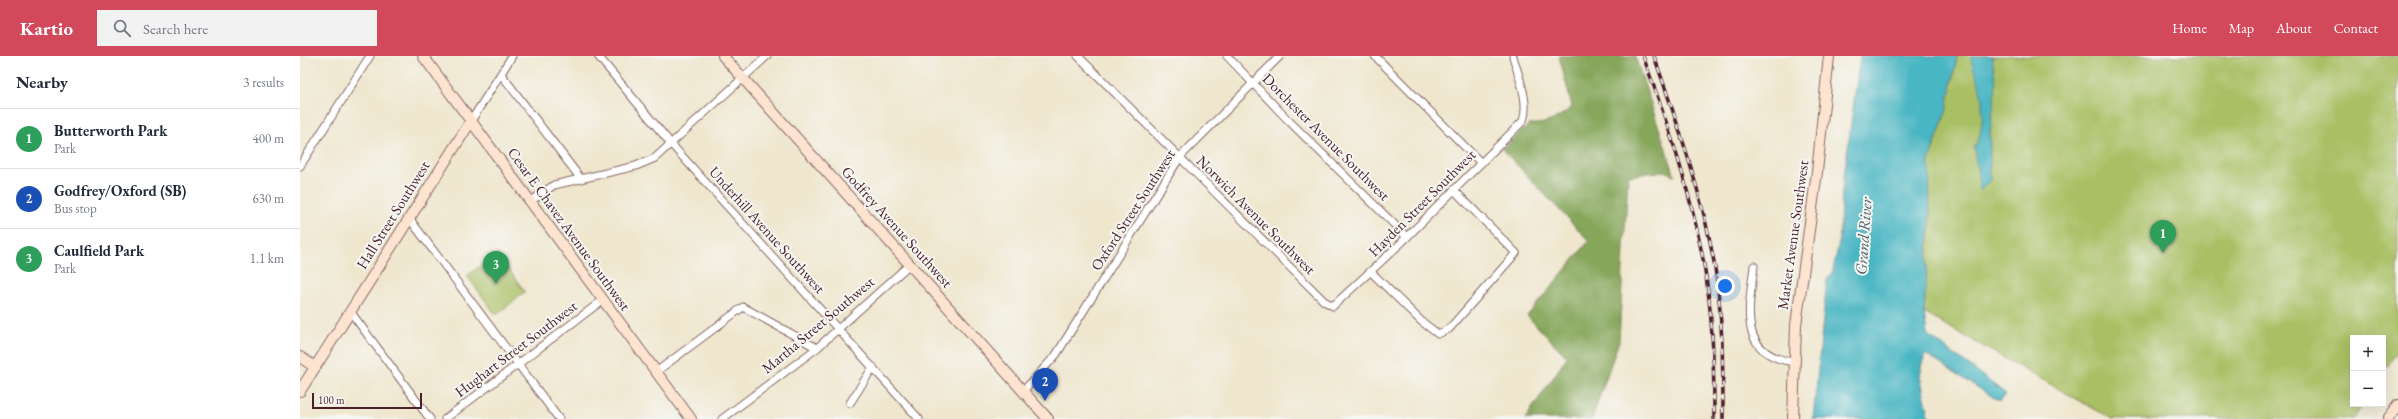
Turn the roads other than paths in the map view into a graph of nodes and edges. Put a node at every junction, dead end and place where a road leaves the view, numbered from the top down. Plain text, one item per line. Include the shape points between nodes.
1 (370, 56) edge
2 (423, 56) edge
3 (512, 56) edge
4 (598, 56) edge
5 (723, 56) edge
6 (767, 56) edge
7 (1078, 56) edge
8 (1227, 56) edge
9 (1280, 56) edge
10 (1374, 56) edge
11 (1512, 56) edge
12 (1829, 56) edge
13 (501, 74) junction
14 (743, 78) junction
15 (1254, 83) junction
16 (471, 121) junction
17 (672, 145) junction
18 (1180, 157) junction
19 (1481, 163) junction
20 (300, 166) edge
21 (581, 179) junction
22 (1454, 190) junction
23 (531, 201) junction
24 (409, 218) junction
25 (1407, 237) junction
26 (910, 264) junction
27 (1754, 266) dead end
28 (1371, 272) junction
29 (603, 300) junction
30 (1333, 306) joint
31 (350, 312) junction
32 (838, 329) junction
33 (817, 348) junction
34 (300, 357) edge
35 (1793, 362) junction
36 (518, 364) junction
37 (315, 367) junction
38 (873, 367) junction
39 (656, 372) junction
40 (300, 391) edge
41 (1023, 391) junction
42 (850, 403) dead end
43 (2398, 405) edge
44 (430, 419) edge
45 (445, 419) edge
46 (559, 419) edge
47 (692, 419) edge
48 (722, 419) edge
49 (919, 419) edge
50 (1048, 419) edge
51 (1793, 419) edge
52 (2388, 419) edge

1 - 20 street
2 - 16 main road, Cesar E Chavez Avenue Southwest
3 - 13 street, Hall Street Southwest
4 - 17 street, Underhill Avenue Southwest
5 - 14 main road, Godfrey Avenue Southwest
6 - 14 street
7 - 18 street, Norwich Avenue Southwest
8 - 15 street, Dorchester Avenue Southwest
9 - 15 street, Oxford Street Southwest
10 - 19 street
11 - 19 street, Hayden Street Southwest via 1525,102 1525,114 1519,126
12 - 35 main road, Market Avenue Southwest via 1817,172 1799,290
13 - 16 street, Hall Street Southwest
13 - 21 street
14 - 17 street
14 - 26 main road, Godfrey Avenue Southwest
15 - 18 street, Oxford Street Southwest
15 - 25 street, Dorchester Avenue Southwest
16 - 23 main road, Cesar E Chavez Avenue Southwest
16 - 24 main road, Hall Street Southwest
17 - 21 street via 655,158 636,166
17 - 32 street, Underhill Avenue Southwest
18 - 30 street, Norwich Avenue Southwest via 1324,301
18 - 41 street, Oxford Street Southwest via 1056,355
19 - 22 street, Hayden Street Southwest
21 - 23 street via 554,185
22 - 25 street, Hayden Street Southwest
22 - 28 street via 1516,253 1449,329 1438,334 1421,322
23 - 29 main road, Cesar E Chavez Avenue Southwest
24 - 31 main road, Hall Street Southwest
24 - 36 street
25 - 28 street, Hayden Street Southwest
26 - 32 street, Martha Street Southwest
26 - 41 main road, Godfrey Avenue Southwest
27 - 35 street via 1749,323 1752,334 1757,345 1772,357
28 - 30 street, Hayden Street Southwest
29 - 36 street, Hughart Street Southwest
29 - 39 main road, Cesar E Chavez Avenue Southwest
31 - 37 main road, Hall Street Southwest
31 - 44 street
32 - 33 street, Martha Street Southwest
32 - 38 street, Underhill Avenue Southwest
33 - 39 street via 743,307
33 - 48 street, Martha Street Southwest
34 - 37 main road
35 - 51 main road, Market Avenue Southwest
36 - 45 street, Hughart Street Southwest
36 - 46 street
37 - 40 main road, Hall Street Southwest
38 - 42 street
38 - 49 street, Underhill Avenue Southwest
39 - 47 main road, Cesar E Chavez Avenue Southwest
41 - 50 main road, Godfrey Avenue Southwest
43 - 52 main road

